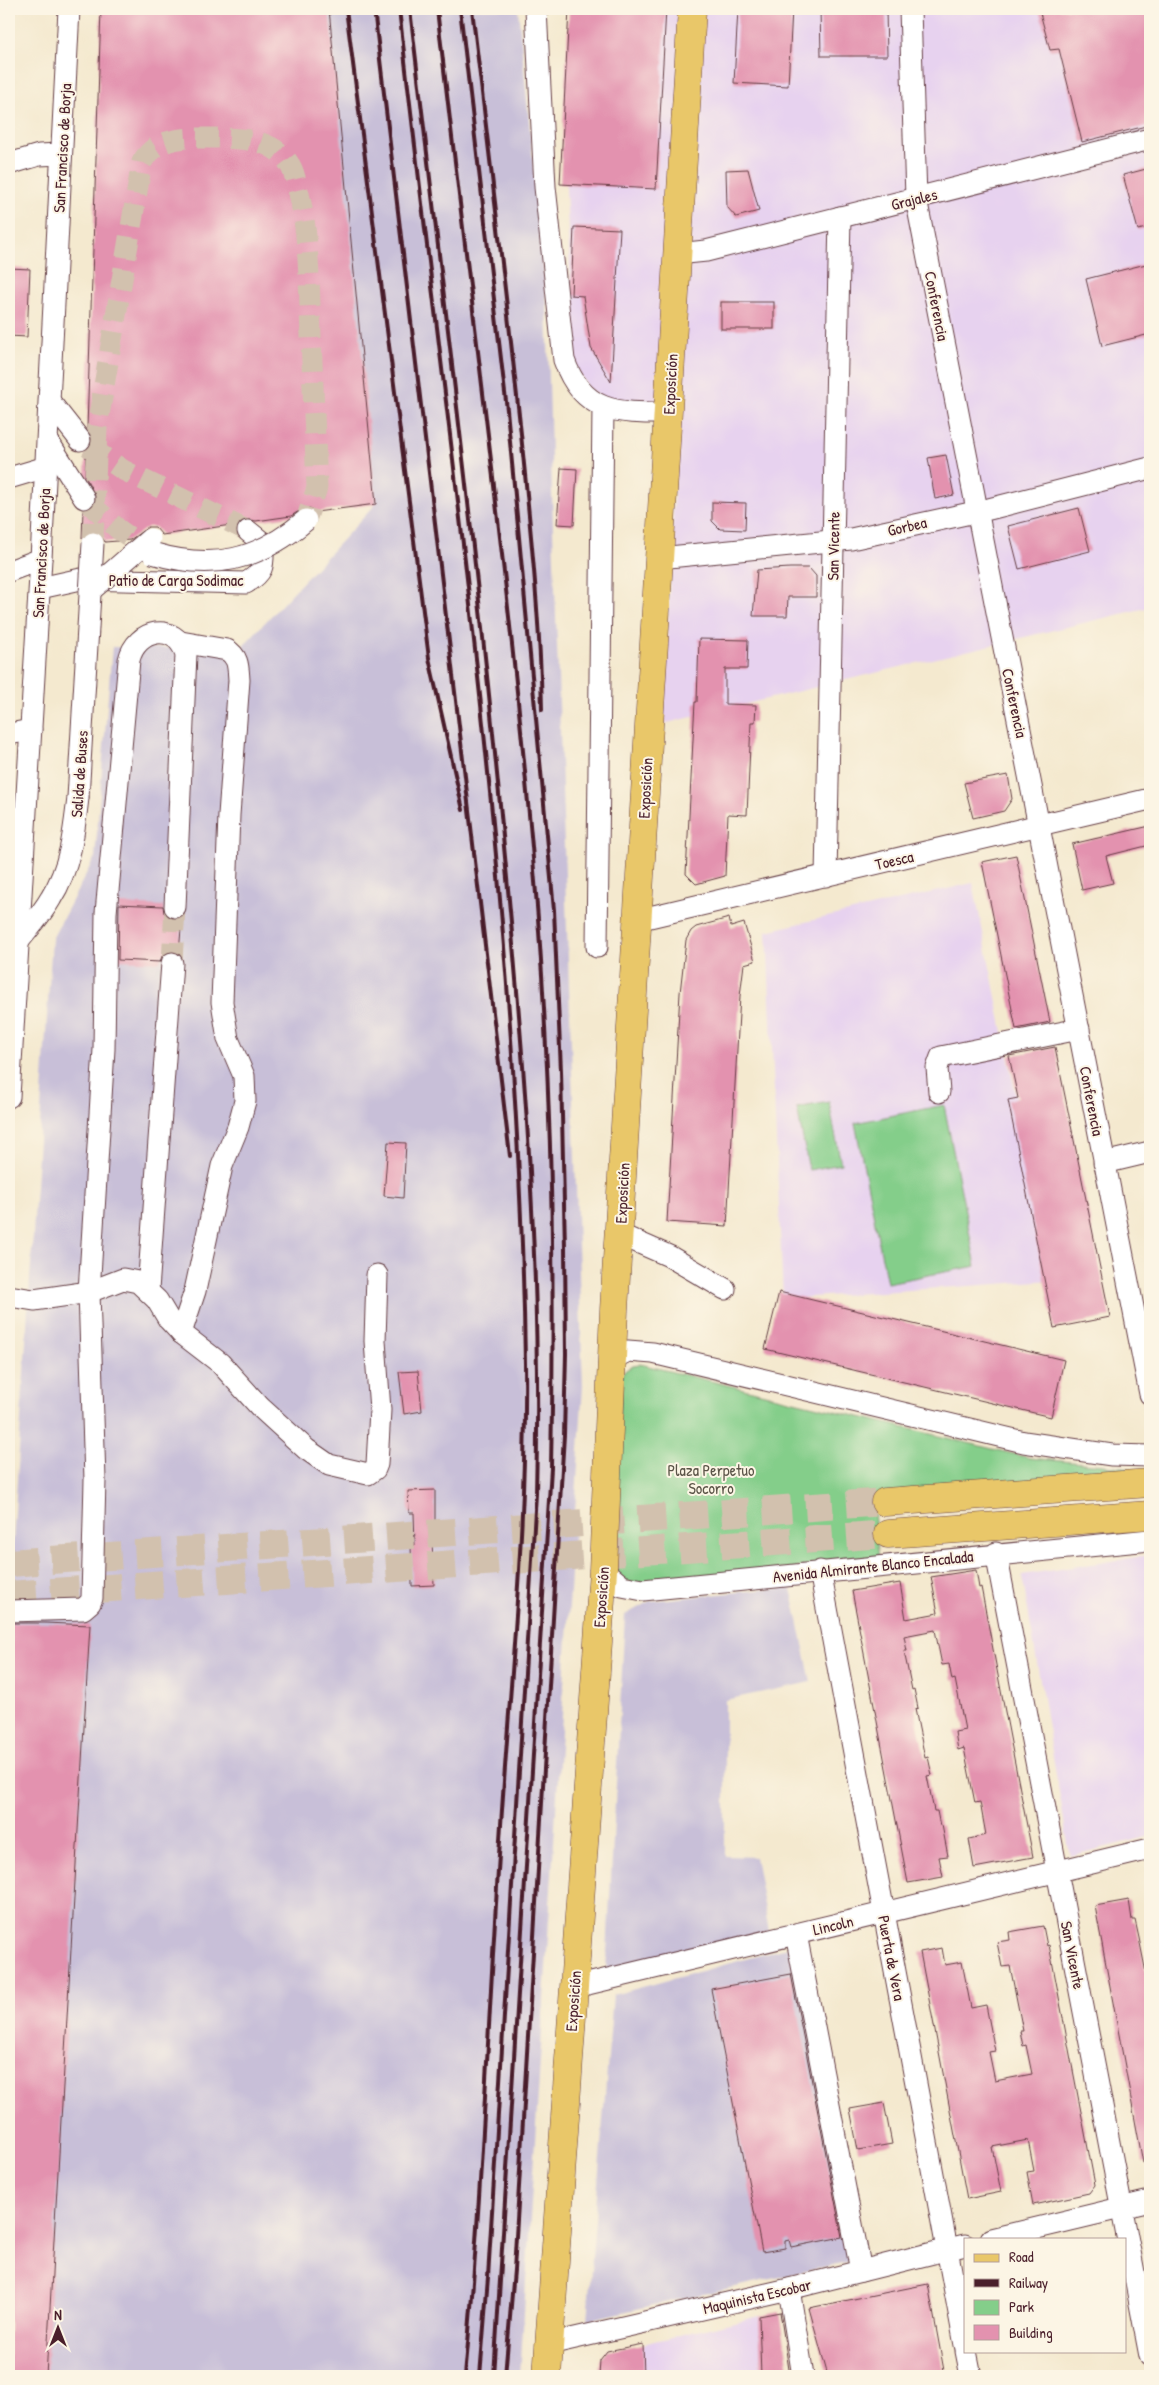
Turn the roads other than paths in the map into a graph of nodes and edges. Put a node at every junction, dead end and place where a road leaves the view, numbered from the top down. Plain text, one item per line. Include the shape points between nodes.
1 (70, 9) edge
2 (536, 9) edge
3 (692, 9) edge
4 (910, 9) edge
5 (1150, 139) edge
6 (61, 154) junction
7 (9, 164) edge
8 (916, 198) junction
9 (840, 217) junction
10 (678, 254) junction
11 (50, 402) junction
12 (603, 407) junction
13 (668, 412) junction
14 (80, 440) tunnel mouth
15 (48, 441) junction
16 (46, 467) junction
17 (1150, 468) edge
18 (9, 478) edge
19 (84, 498) tunnel mouth
20 (976, 511) junction
21 (306, 520) tunnel mouth
22 (248, 531) tunnel mouth
23 (832, 542) junction
24 (93, 543) tunnel mouth
25 (659, 558) junction
26 (42, 559) junction
27 (9, 571) edge
28 (40, 588) junction
29 (90, 591) junction
30 (181, 642) junction
31 (31, 730) junction
32 (9, 734) edge
33 (1150, 799) edge
34 (1040, 825) junction
35 (826, 876) junction
36 (15, 881) edge
37 (175, 907) tunnel mouth
38 (637, 920) junction
39 (18, 942) junction
40 (597, 948) dead end
41 (172, 963) tunnel mouth
42 (11, 1024) edge
43 (1079, 1029) junction
44 (939, 1092) dead end
45 (9, 1096) edge
46 (1150, 1152) edge
47 (1104, 1164) junction
48 (619, 1234) junction
49 (378, 1275) dead end
50 (725, 1289) dead end
51 (148, 1290) junction
52 (89, 1292) junction
53 (9, 1296) edge
54 (181, 1334) junction
55 (612, 1359) junction
56 (1150, 1394) edge
57 (1150, 1456) edge
58 (1150, 1483) edge
59 (885, 1502) tunnel mouth
60 (1150, 1515) edge
61 (888, 1534) tunnel mouth
62 (1150, 1540) edge
63 (996, 1553) junction
64 (603, 1570) junction
65 (820, 1571) junction
66 (9, 1611) edge
67 (1150, 1849) edge
68 (1057, 1871) junction
69 (884, 1913) junction
70 (796, 1934) junction
71 (575, 1986) junction
72 (1150, 2201) edge
73 (1122, 2208) junction
74 (996, 2238) edge
75 (956, 2247) edge
76 (861, 2271) junction
77 (789, 2289) junction
78 (964, 2334) edge
79 (548, 2344) junction
80 (966, 2352) edge
81 (1150, 2356) edge
82 (546, 2376) edge
83 (803, 2376) edge
84 (971, 2376) edge

1 - 6 street, San Francisco de Borja
2 - 12 street via 546,187 564,360 570,378 580,391
3 - 10 main road, Exposición
4 - 8 street, Conferencia
5 - 8 street, Grajales
6 - 7 street via 39,155
6 - 11 street, San Francisco de Borja
8 - 9 street, Grajales
8 - 20 street, Conferencia
9 - 10 street, Grajales via 706,251
9 - 23 street, San Vicente
10 - 13 main road, Exposición
11 - 14 street
11 - 15 street, San Francisco de Borja
12 - 13 street via 629,412
12 - 40 street
13 - 25 main road, Exposición
15 - 16 street, San Francisco de Borja
15 - 19 street
16 - 18 street
16 - 26 street, San Francisco de Borja
17 - 20 street, Gorbea
20 - 23 street, Gorbea
20 - 34 street, Conferencia
21 - 29 street, bridge via 272,545 234,559 192,562 151,546
22 - 28 street, Patio de Carga Sodimac via 263,543 263,566 261,573 246,584 81,579
23 - 25 street, Gorbea
23 - 35 street, San Vicente
24 - 29 street, Salida de Buses, bridge
25 - 38 main road, Exposición
26 - 27 street
26 - 28 street, San Francisco de Borja
28 - 31 street, San Francisco de Borja
29 - 39 street, Salida de Buses, bridge via 74,835 68,861 51,898
30 - 37 street via 186,660
30 - 52 street via 169,634 150,633 138,641 129,660 106,913 104,1049
30 - 54 street via 227,650 238,663 222,1002 225,1027 246,1088 243,1113 222,1166 197,1282
31 - 32 street
31 - 36 street, San Francisco de Borja
33 - 34 street, Toesca
34 - 35 street, Toesca
34 - 43 street, Conferencia
35 - 38 street, Toesca
36 - 39 street, San Francisco de Borja
38 - 48 main road, Exposición
39 - 42 street, San Francisco de Borja
41 - 51 street
42 - 45 street, San Francisco de Borja
43 - 44 street via 941,1056 937,1068
43 - 47 street, Conferencia
46 - 47 street
47 - 56 street, Conferencia
48 - 50 street via 669,1256
48 - 55 main road, Exposición
49 - 54 street via 375,1341 380,1410 377,1464 368,1474 330,1465 313,1454 260,1407 220,1363
51 - 52 street via 138,1282 123,1279
51 - 54 street
52 - 53 street via 34,1300
52 - 66 street via 94,1480 92,1598 82,1609
55 - 57 street via 628,1351 653,1353 1024,1442 1112,1455
55 - 64 main road, Exposición
58 - 59 main road
60 - 61 main road, Avenida Almirante Blanco Encalada
62 - 63 street, Avenida Almirante Blanco Encalada
63 - 65 street, Avenida Almirante Blanco Encalada
63 - 68 street, San Vicente
64 - 65 street, Avenida Almirante Blanco Encalada via 622,1586 642,1590
64 - 71 main road, Exposición
65 - 69 street, Puerta de Vera
67 - 68 street, Lincoln
68 - 69 street, Lincoln
68 - 73 street, San Vicente
69 - 70 street, Lincoln
69 - 75 street, Puerta de Vera
70 - 71 street, Lincoln
70 - 76 street
71 - 79 main road, Exposición
72 - 73 street
73 - 74 street
73 - 81 street, San Vicente
75 - 76 street, Maquinista Escobar
75 - 78 street, Puerta de Vera
76 - 77 street, Maquinista Escobar
77 - 79 street, Maquinista Escobar
77 - 83 street
79 - 82 main road, Exposición
80 - 84 street

